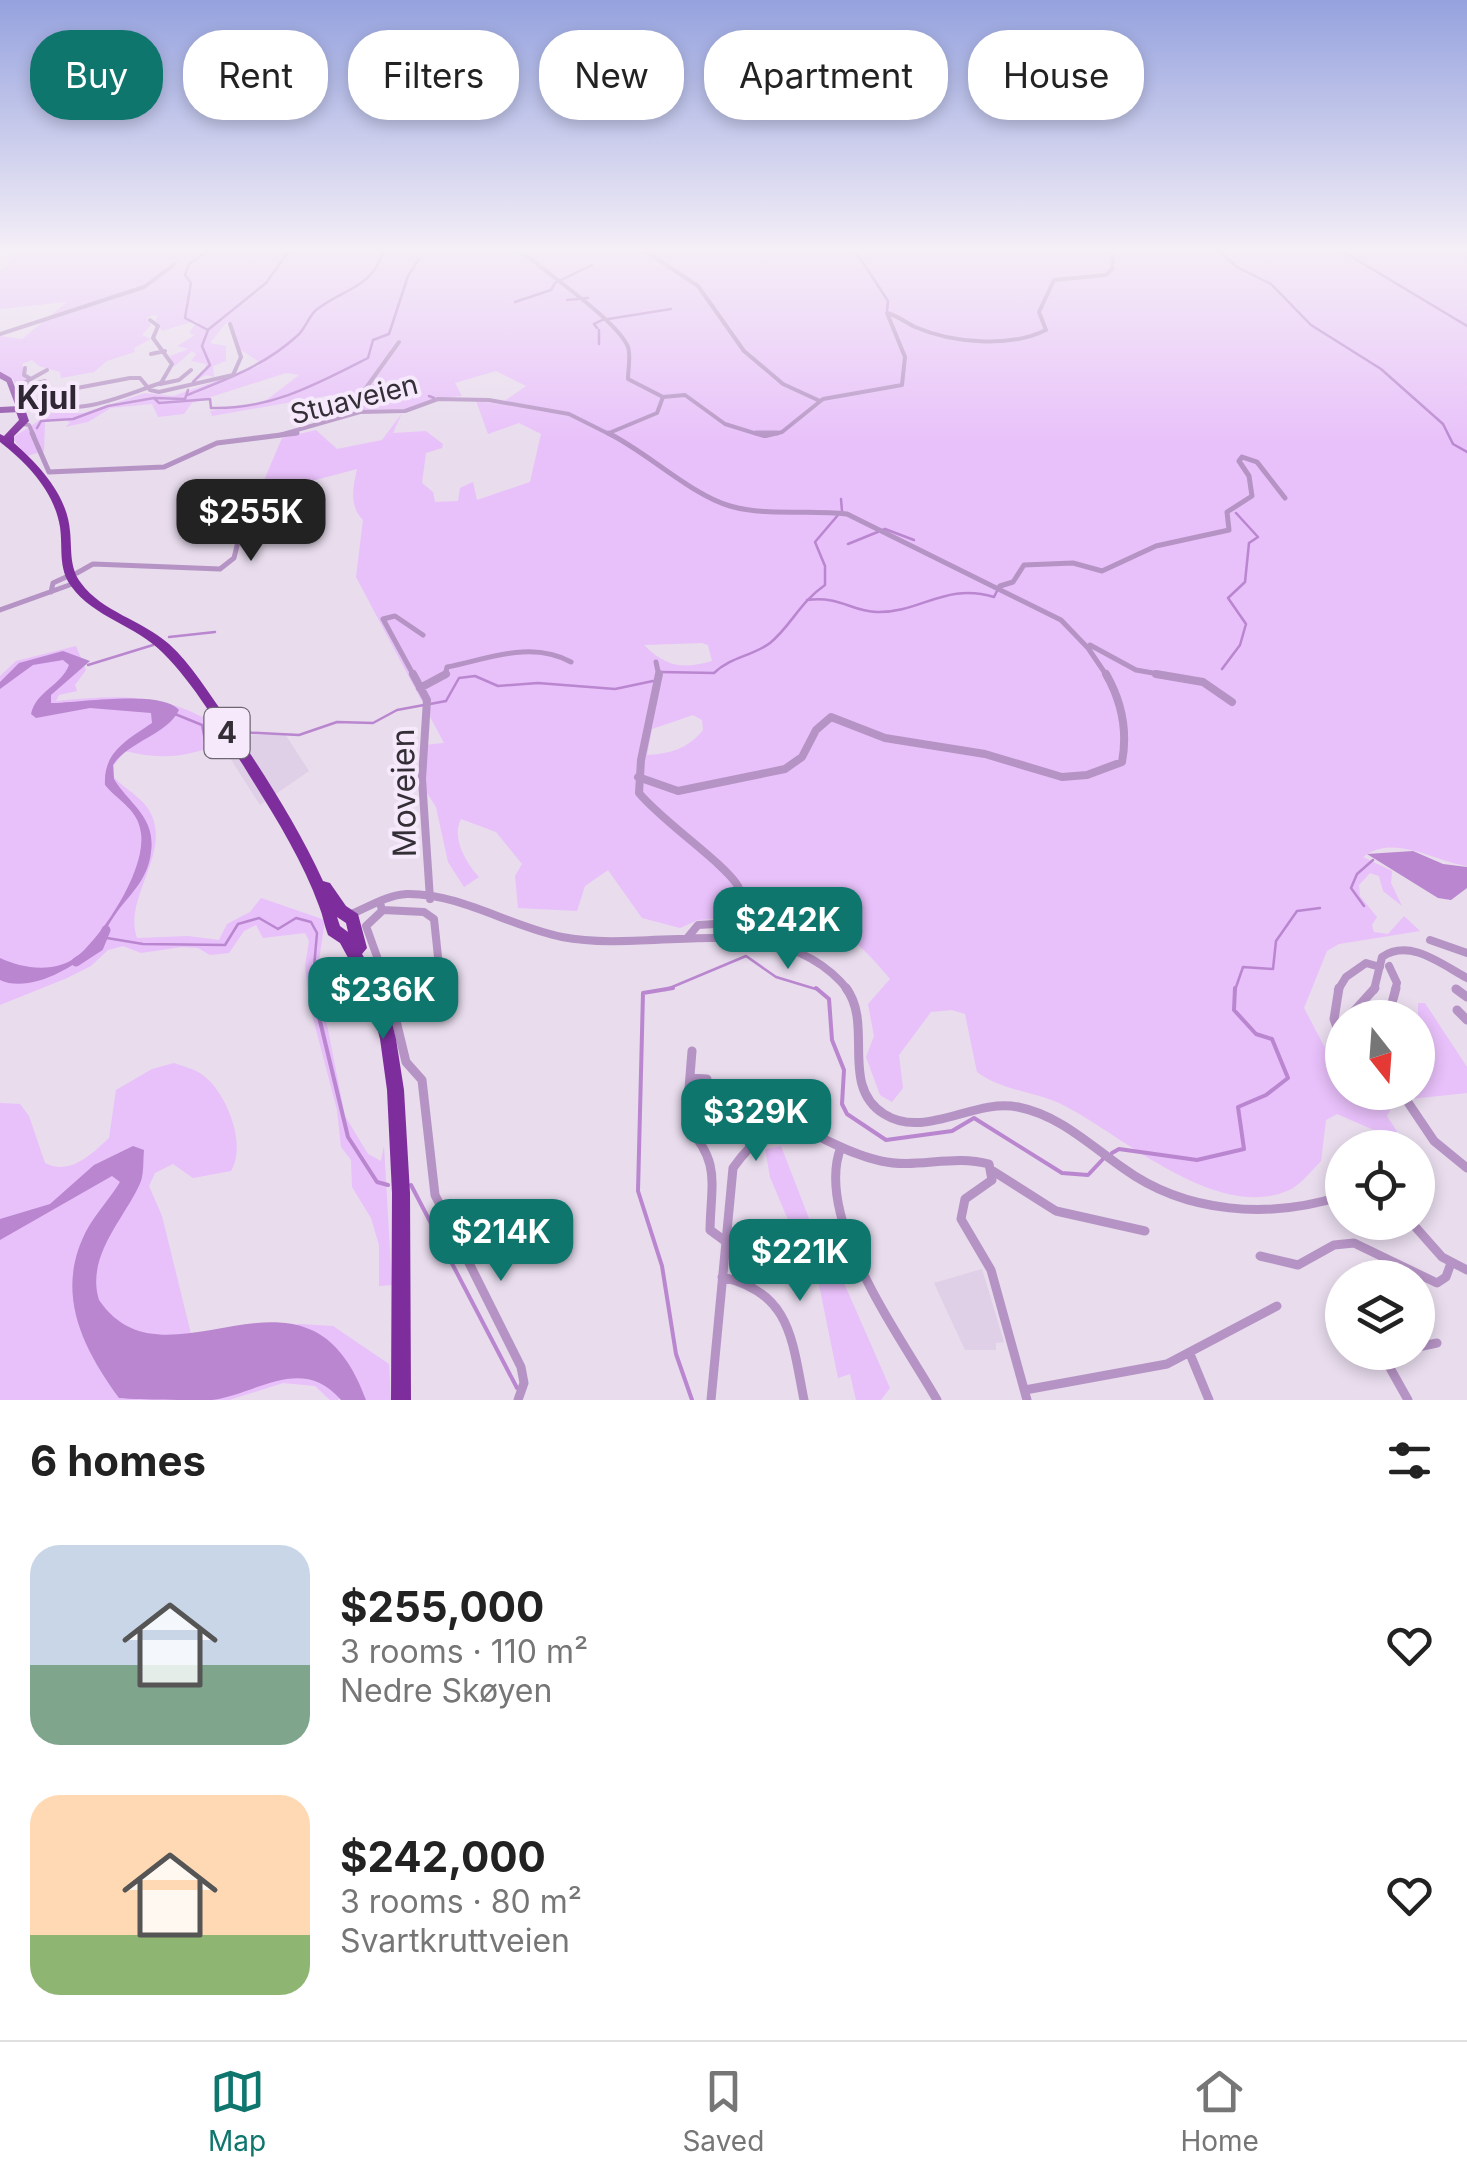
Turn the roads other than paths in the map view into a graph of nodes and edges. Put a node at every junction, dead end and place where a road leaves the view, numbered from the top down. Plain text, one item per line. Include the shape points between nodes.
1 (56, 316) edge
2 (605, 316) edge
3 (719, 316) edge
4 (888, 316) edge
5 (894, 316) edge
6 (1041, 316) edge
7 (150, 320) dead end
8 (230, 324) dead end
9 (0, 334) edge
10 (398, 342) dead end
11 (165, 351) junction
12 (151, 354) dead end
13 (26, 368) dead end
14 (46, 370) dead end
15 (191, 370) dead end
16 (0, 375) edge
17 (32, 379) junction
18 (44, 381) dead end
19 (159, 384) junction
20 (16, 388) junction
21 (148, 388) junction
22 (663, 397) junction
23 (34, 401) junction
24 (820, 401) junction
25 (0, 411) edge
26 (17, 411) junction
27 (360, 412) junction
28 (608, 434) junction
29 (5, 440) edge
30 (1285, 498) dead end
31 (244, 517) dead end
32 (73, 578) junction
33 (999, 586) junction
34 (0, 610) edge
35 (423, 635) dead end
36 (1090, 646) junction
37 (571, 662) dead end
38 (656, 662) dead end
39 (420, 688) junction
40 (1232, 702) dead end
41 (638, 777) junction
42 (430, 898) junction
43 (379, 906) junction
44 (345, 922) junction
45 (688, 937) junction
46 (1430, 940) dead end
47 (1467, 954) edge
48 (1384, 966) junction
49 (1467, 978) edge
50 (441, 985) dead end
51 (1456, 989) dead end
52 (1467, 996) edge
53 (1334, 1000) edge
54 (1366, 1000) edge
55 (1393, 1000) edge
56 (1456, 1010) dead end
57 (1467, 1020) edge
58 (692, 1052) dead end
59 (690, 1078) junction
60 (706, 1079) dead end
61 (688, 1107) junction
62 (706, 1108) dead end
63 (1414, 1110) edge
64 (841, 1148) junction
65 (1467, 1168) edge
66 (993, 1171) junction
67 (1325, 1202) edge
68 (1145, 1231) dead end
69 (1429, 1240) edge
70 (724, 1241) junction
71 (1260, 1256) dead end
72 (1451, 1263) junction
73 (1467, 1270) edge
74 (400, 1275) junction
75 (722, 1278) junction
76 (1277, 1306) dead end
77 (1190, 1354) junction
78 (1391, 1370) edge
79 (524, 1387) joint
80 (1026, 1395) edge
81 (401, 1400) edge
82 (409, 1400) edge
83 (518, 1400) edge
84 (711, 1400) edge
85 (804, 1400) edge
86 (937, 1400) edge
87 (1209, 1400) edge
88 (1408, 1400) edge

1 - 9 street
2 - 22 street via 629,349 628,378
3 - 24 street via 744,351 783,384
4 - 24 street via 906,357 902,385
5 - 6 street via 925,330 977,337 1032,336 1046,330
7 - 11 street via 158,326 153,338
8 - 21 street via 241,354 237,373 164,392
10 - 27 street via 363,392
11 - 12 street
11 - 19 street via 172,364
13 - 17 street
14 - 17 street
15 - 19 street
16 - 20 main road
17 - 20 street
18 - 20 street
19 - 21 street
20 - 26 main road
21 - 23 street via 72,410
21 - 23 street via 130,378
22 - 24 street via 684,394 725,424 765,436 786,430
22 - 28 street via 656,412
23 - 26 street
25 - 26 main road
26 - 27 street, Stuaveien via 50,472 161,468 217,442 298,434
26 - 29 highway
27 - 28 street, Stuaveien via 407,410 442,399 492,400 564,412
28 - 33 street, Stuaveien via 718,502 755,512 846,514
29 - 32 highway via 56,501
30 - 33 street via 1254,459 1240,457 1252,496 1227,512 1229,530 1161,544 1102,572 1073,563 1024,565 1013,582
31 - 32 street via 234,558 220,569 93,564
32 - 34 street
32 - 44 highway, 4 via 91,599 157,641 185,668
33 - 36 street, Stuaveien via 1062,620
35 - 39 street, Moveien via 395,616 384,619
36 - 40 street, Stuaveien via 1136,670 1202,682
36 - 41 street via 1107,676 1126,742 1122,762 1087,776 1062,777 986,754 885,738 831,717 786,769 678,791
37 - 39 street, Moveien via 548,652 513,653 448,667 444,678
38 - 41 street via 662,682 647,719
39 - 42 street, Moveien via 428,711 422,779
41 - 45 street via 648,806 741,892 737,920 698,925
42 - 43 street via 404,894
42 - 45 street via 570,938
43 - 44 street
43 - 50 street via 434,919
43 - 79 street via 366,926 406,1062 422,1080 433,1190 519,1362
44 - 74 highway, 4 via 377,994 393,1078
45 - 67 street via 757,939 841,981 860,1012 863,1090 891,1118 915,1123 1004,1105 1050,1118 1164,1192 1258,1211 1296,1211
46 - 47 street
48 - 49 street via 1388,952 1406,948
48 - 53 street via 1354,968
48 - 54 street
48 - 55 street via 1397,983
51 - 52 street
56 - 57 street
58 - 59 street
59 - 60 street
59 - 61 street
61 - 62 street
61 - 70 street via 689,1132 712,1163 710,1230
63 - 65 street via 1434,1142
64 - 66 street via 882,1162 981,1159
64 - 70 street via 793,1126 750,1141 733,1168
64 - 86 street via 835,1196
66 - 68 street via 1056,1211
66 - 80 street via 990,1182 962,1206 964,1226 992,1276
69 - 72 street
70 - 75 street
71 - 72 street via 1298,1266 1354,1243 1437,1284
72 - 73 street
74 - 81 highway, 4
74 - 82 highway, 4
75 - 84 street
75 - 85 street via 754,1284 780,1309
76 - 77 street
77 - 80 street
77 - 87 street
78 - 88 street
79 - 83 street

